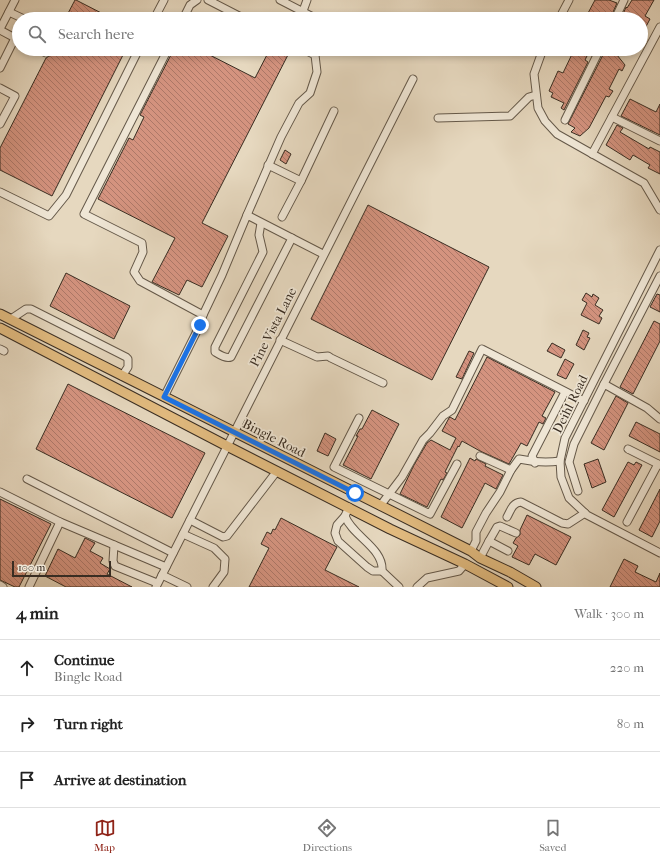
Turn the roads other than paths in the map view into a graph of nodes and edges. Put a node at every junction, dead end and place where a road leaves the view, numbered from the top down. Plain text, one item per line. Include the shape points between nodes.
1 (15, 0) edge
2 (164, 0) edge
3 (197, 0) edge
4 (208, 0) edge
5 (280, 0) edge
6 (307, 0) edge
7 (569, 0) edge
8 (624, 0) edge
9 (302, 11) joint
10 (9, 12) junction
11 (158, 12) edge
12 (186, 12) edge
13 (231, 12) edge
14 (563, 12) edge
15 (618, 12) edge
16 (12, 13) edge
17 (660, 27) edge
18 (0, 30) edge
19 (12, 36) edge
20 (12, 48) edge
21 (648, 50) edge
22 (136, 56) edge
23 (164, 56) edge
24 (314, 56) edge
25 (540, 56) edge
26 (597, 56) edge
27 (645, 56) edge
28 (0, 68) edge
29 (413, 79) dead end
30 (0, 88) edge
31 (536, 95) junction
32 (334, 111) dead end
33 (612, 117) junction
34 (438, 118) dead end
35 (565, 120) dead end
36 (0, 124) edge
37 (660, 141) edge
38 (592, 154) junction
39 (268, 165) junction
40 (301, 181) junction
41 (0, 192) edge
42 (660, 210) edge
43 (247, 215) junction
44 (282, 217) dead end
45 (261, 223) junction
46 (292, 238) junction
47 (660, 250) edge
48 (323, 254) junction
49 (660, 278) edge
50 (0, 314) edge
51 (203, 315) junction
52 (11, 319) junction
53 (1, 330) edge
54 (280, 340) junction
55 (122, 376) junction
56 (383, 383) dead end
57 (604, 384) junction
58 (115, 388) junction
59 (565, 392) junction
60 (164, 397) junction
61 (584, 402) junction
62 (359, 418) dead end
63 (660, 419) edge
64 (234, 432) junction
65 (227, 446) junction
66 (628, 449) dead end
67 (480, 456) dead end
68 (560, 461) junction
69 (535, 462) junction
70 (457, 464) dead end
71 (659, 465) edge
72 (334, 467) junction
73 (511, 470) junction
74 (277, 471) junction
75 (28, 479) dead end
76 (327, 479) junction
77 (578, 491) dead end
78 (0, 492) edge
79 (355, 493) junction
80 (390, 494) junction
81 (380, 506) junction
82 (347, 511) junction
83 (585, 513) junction
84 (430, 514) junction
85 (507, 517) dead end
86 (190, 520) junction
87 (60, 522) junction
88 (628, 522) dead end
89 (423, 528) junction
90 (516, 533) dead end
91 (183, 534) junction
92 (489, 541) junction
93 (114, 545) junction
94 (508, 551) dead end
95 (471, 552) junction
96 (173, 553) junction
97 (660, 553) edge
98 (480, 558) junction
99 (465, 564) junction
100 (166, 567) junction
101 (382, 570) junction
102 (162, 575) junction
103 (0, 585) edge
104 (156, 585) edge
105 (3, 587) edge
106 (29, 587) edge
107 (187, 587) edge
108 (213, 587) edge
109 (399, 587) edge
110 (417, 587) edge
111 (508, 587) edge
112 (536, 587) edge

1 - 10 street
2 - 11 street
3 - 12 street
4 - 13 street
5 - 9 street
6 - 9 street
7 - 14 street
8 - 15 street
10 - 16 street
10 - 18 street
17 - 21 street
18 - 19 street
20 - 28 street
22 - 41 street via 66,196 49,216
23 - 51 street via 84,214 142,243 143,252 134,272 140,281
24 - 39 street via 317,72 310,93 299,103
25 - 31 street via 534,74
26 - 35 street
27 - 33 street
29 - 48 street, Pine Vista Lane
30 - 36 street via 15,96
31 - 34 street via 529,97 510,116
31 - 38 street via 538,108 545,121 557,134
32 - 40 street
33 - 37 street
33 - 38 street
38 - 42 street via 644,183
39 - 40 street
39 - 43 street
40 - 44 street
43 - 45 street
43 - 51 street
45 - 46 street
45 - 46 street via 259,235 263,252 215,347 215,352 221,355 232,357
46 - 48 street
47 - 61 street, Deihl Road
48 - 54 street, Pine Vista Lane
49 - 57 street
50 - 52 main road, Bingle Road
51 - 60 street
52 - 53 main road
52 - 55 main road, Bingle Road
52 - 55 street via 26,309 31,309 126,357 128,365
53 - 58 main road
54 - 56 street via 317,358 328,356
54 - 64 street, Pine Vista Lane
55 - 58 main road
55 - 60 main road, Bingle Road
57 - 63 street via 647,408
57 - 77 street via 574,444 569,462
58 - 65 main road
59 - 61 street
59 - 69 street via 532,456
59 - 80 street via 482,349 452,410 443,416 423,440
60 - 64 main road, Bingle Road
61 - 68 street, Deihl Road via 565,438
62 - 72 street
64 - 65 street, Pine Vista Lane
64 - 76 main road, Bingle Road
65 - 74 main road
65 - 86 street, Pine Vista Lane
66 - 71 street
67 - 73 street
68 - 69 street
68 - 83 street, Deihl Road via 561,477 569,498
69 - 73 street via 519,459
70 - 84 street
71 - 88 street
72 - 76 street
72 - 80 street
73 - 95 street via 476,532 476,541
74 - 82 main road
74 - 86 street via 228,536 223,537
75 - 96 street
76 - 79 main road, Bingle Road
78 - 87 street
79 - 81 main road, Bingle Road
79 - 82 main road
80 - 81 street
80 - 84 street
81 - 89 main road, Bingle Road
82 - 99 main road
82 - 101 street via 352,529 381,559
82 - 101 street via 337,525 335,533 338,541 367,568 373,571
83 - 85 street via 568,524 516,502
83 - 97 street, Deihl Road
84 - 89 street
86 - 91 street, Pine Vista Lane
87 - 93 street
87 - 106 street
89 - 95 main road, Bingle Road
90 - 92 street via 500,526
91 - 96 street, Pine Vista Lane
91 - 108 street via 214,548 225,559 224,572
92 - 94 street
92 - 98 street
93 - 100 street
93 - 104 street via 115,566
95 - 98 main road, Bingle Road
95 - 99 main road
96 - 100 street, Pine Vista Lane
98 - 112 main road, Bingle Road
99 - 110 street via 459,571 428,578
99 - 111 main road
100 - 102 street, Pine Vista Lane
101 - 109 street
102 - 104 street, Pine Vista Lane
102 - 107 street
103 - 105 street

